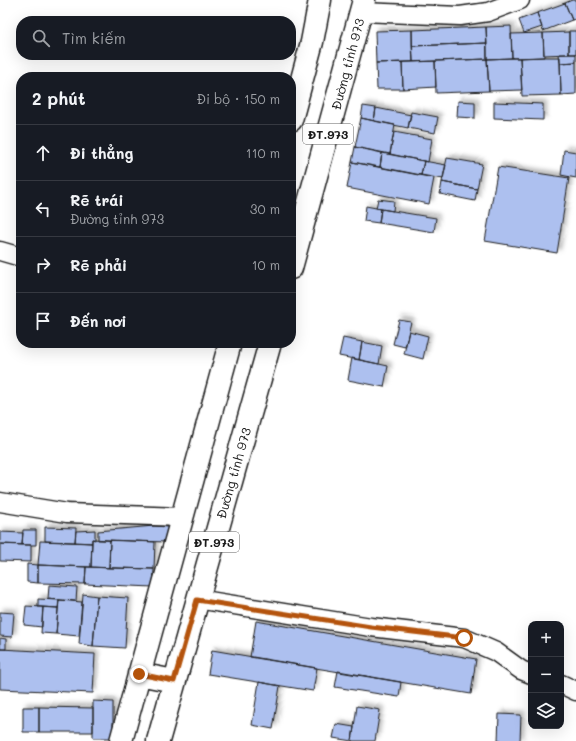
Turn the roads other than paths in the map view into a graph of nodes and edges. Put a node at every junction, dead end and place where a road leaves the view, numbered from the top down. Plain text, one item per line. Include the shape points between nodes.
1 (320, 0) edge
2 (520, 0) edge
3 (362, 6) edge
4 (296, 101) edge
5 (296, 250) edge
6 (0, 251) edge
7 (16, 256) edge
8 (229, 348) edge
9 (269, 348) edge
10 (0, 502) edge
11 (182, 517) junction
12 (197, 600) junction
13 (528, 673) edge
14 (139, 674) junction
15 (174, 681) junction
16 (564, 685) edge
17 (576, 691) edge
18 (121, 741) edge
19 (158, 741) edge

1 - 4 main road, ĐT.973
2 - 3 street via 488,12 460,16
3 - 5 main road, Đường tỉnh 973 / ĐT.973
6 - 7 street
8 - 11 main road, ĐT.973
9 - 12 main road, Đường tỉnh 973 / ĐT.973
10 - 11 street via 67,513
11 - 14 main road, ĐT.973
12 - 13 street via 371,627 464,638 496,652
12 - 15 main road, Đường tỉnh 973 / ĐT.973
14 - 15 main road
14 - 18 main road, ĐT.973
15 - 19 main road, Đường tỉnh 973 / ĐT.973
16 - 17 street

